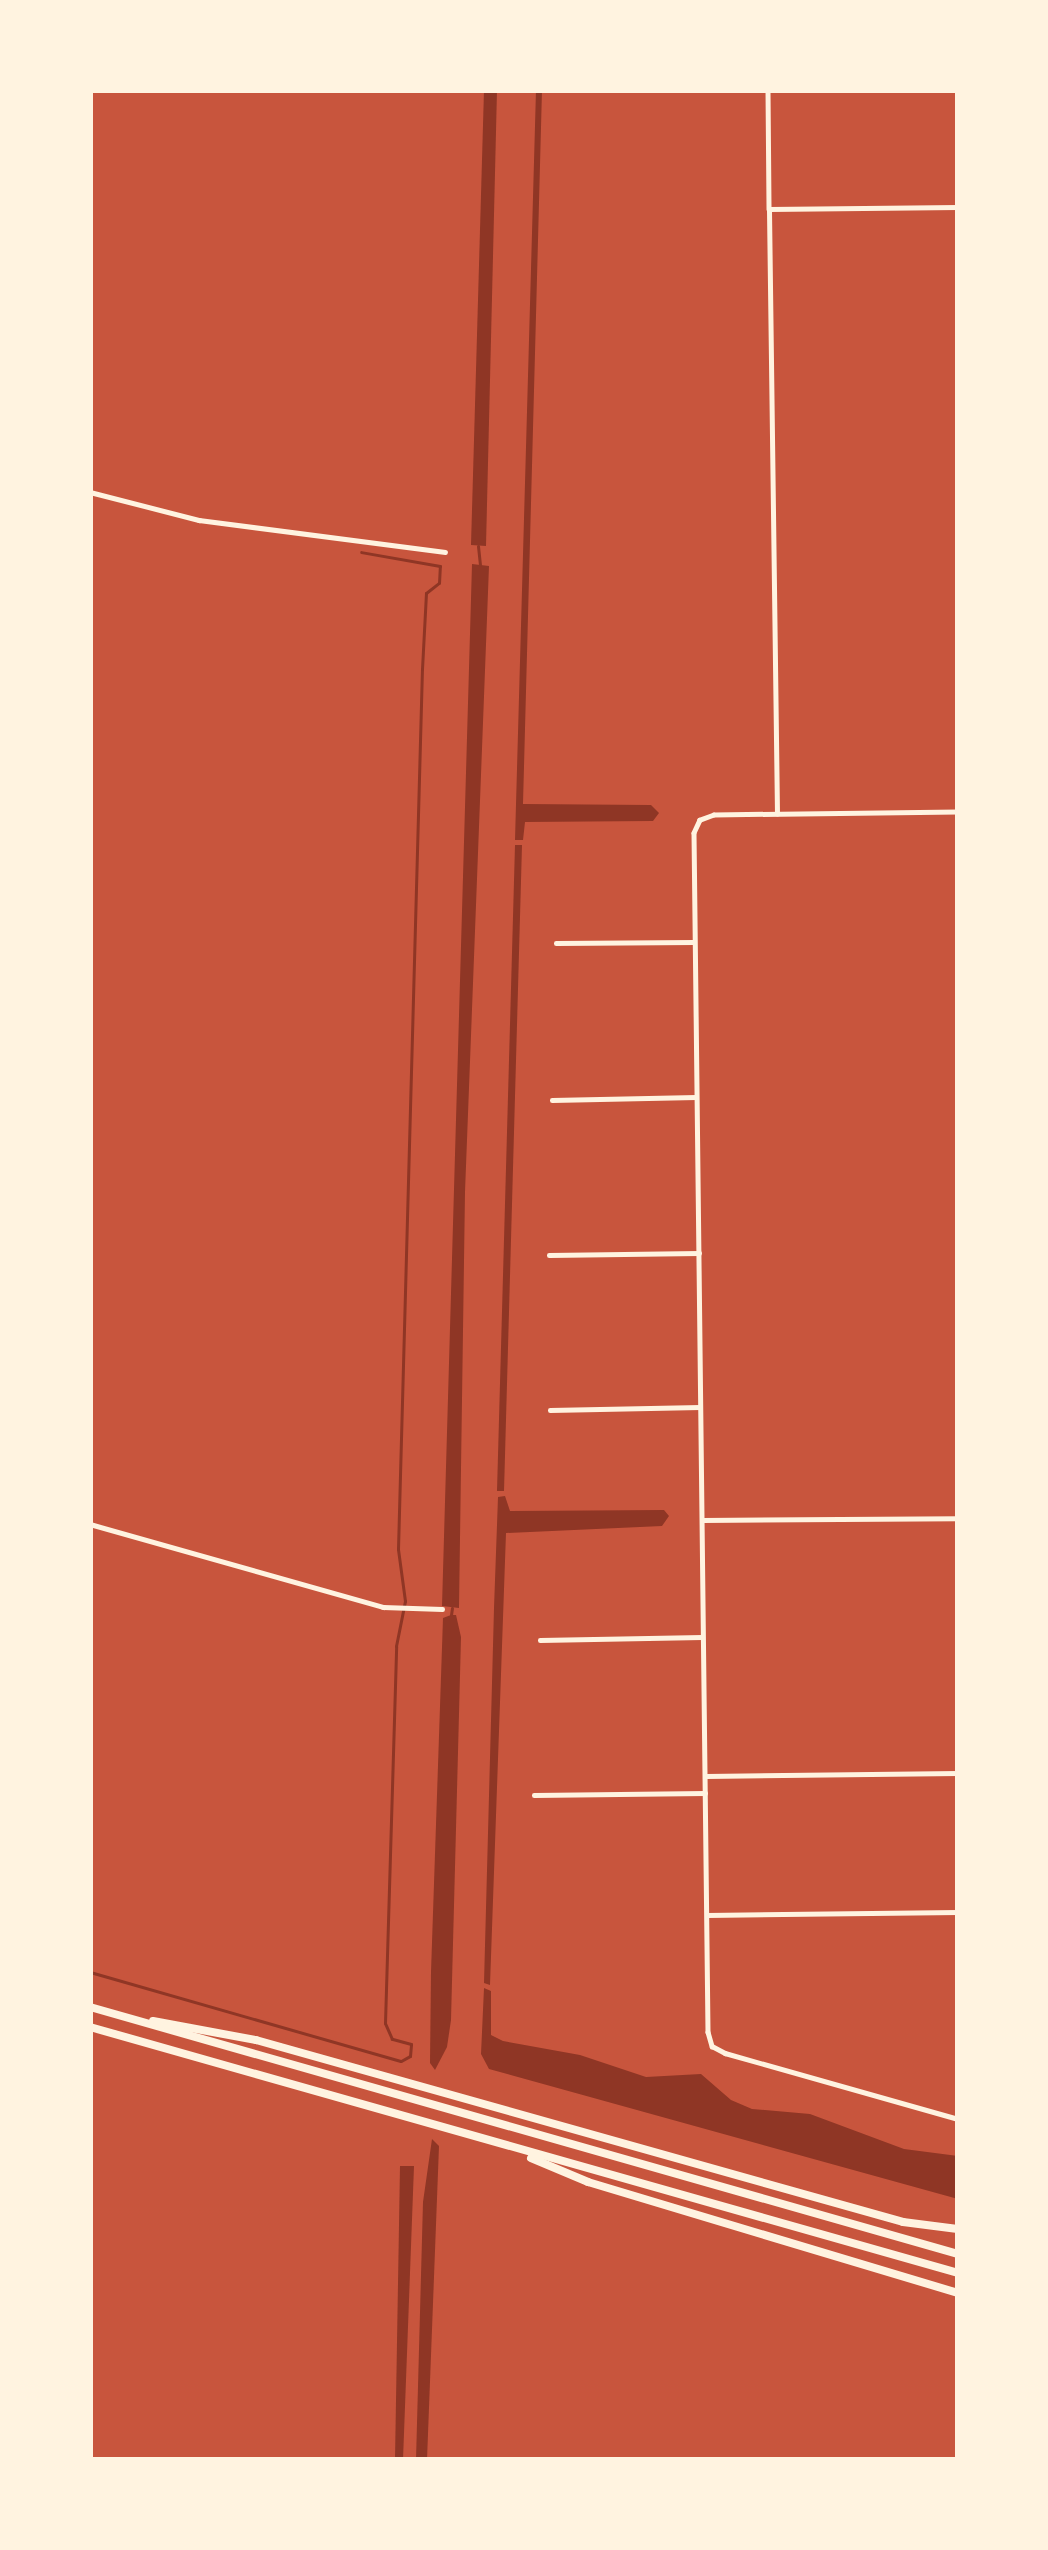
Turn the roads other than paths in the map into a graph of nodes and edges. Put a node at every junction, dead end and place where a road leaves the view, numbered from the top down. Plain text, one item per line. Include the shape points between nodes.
1 (768, 90) edge
2 (958, 207) edge
3 (770, 209) junction
4 (90, 492) edge
5 (445, 552) dead end
6 (958, 812) edge
7 (777, 814) junction
8 (695, 942) junction
9 (556, 943) dead end
10 (697, 1097) junction
11 (551, 1100) dead end
12 (699, 1253) junction
13 (548, 1255) dead end
14 (701, 1407) junction
15 (550, 1410) dead end
16 (958, 1518) edge
17 (702, 1520) junction
18 (90, 1524) edge
19 (442, 1609) dead end
20 (704, 1637) junction
21 (540, 1640) dead end
22 (958, 1773) edge
23 (705, 1776) junction
24 (706, 1793) junction
25 (534, 1795) dead end
26 (958, 1912) edge
27 (707, 1915) junction
28 (90, 2007) edge
29 (110, 2013) junction
30 (90, 2026) edge
31 (958, 2119) edge
32 (502, 2146) junction
33 (958, 2229) edge
34 (958, 2254) edge
35 (958, 2273) edge
36 (958, 2293) edge

1 - 3 street
2 - 3 street
3 - 7 street
4 - 5 street via 199,520
6 - 7 street
7 - 8 street via 700,820
8 - 9 street
8 - 10 street
10 - 11 street
10 - 12 street
12 - 13 street
12 - 14 street
14 - 15 street
14 - 17 street
16 - 17 street
17 - 20 street
18 - 19 street via 397,1608
20 - 21 street
20 - 23 street
22 - 23 street
23 - 24 street
24 - 25 street
24 - 27 street
26 - 27 street
27 - 31 street via 712,2047
28 - 29 highway
29 - 33 highway via 256,2039 903,2222
29 - 34 highway
30 - 32 highway
32 - 35 highway
32 - 36 highway via 608,2189

